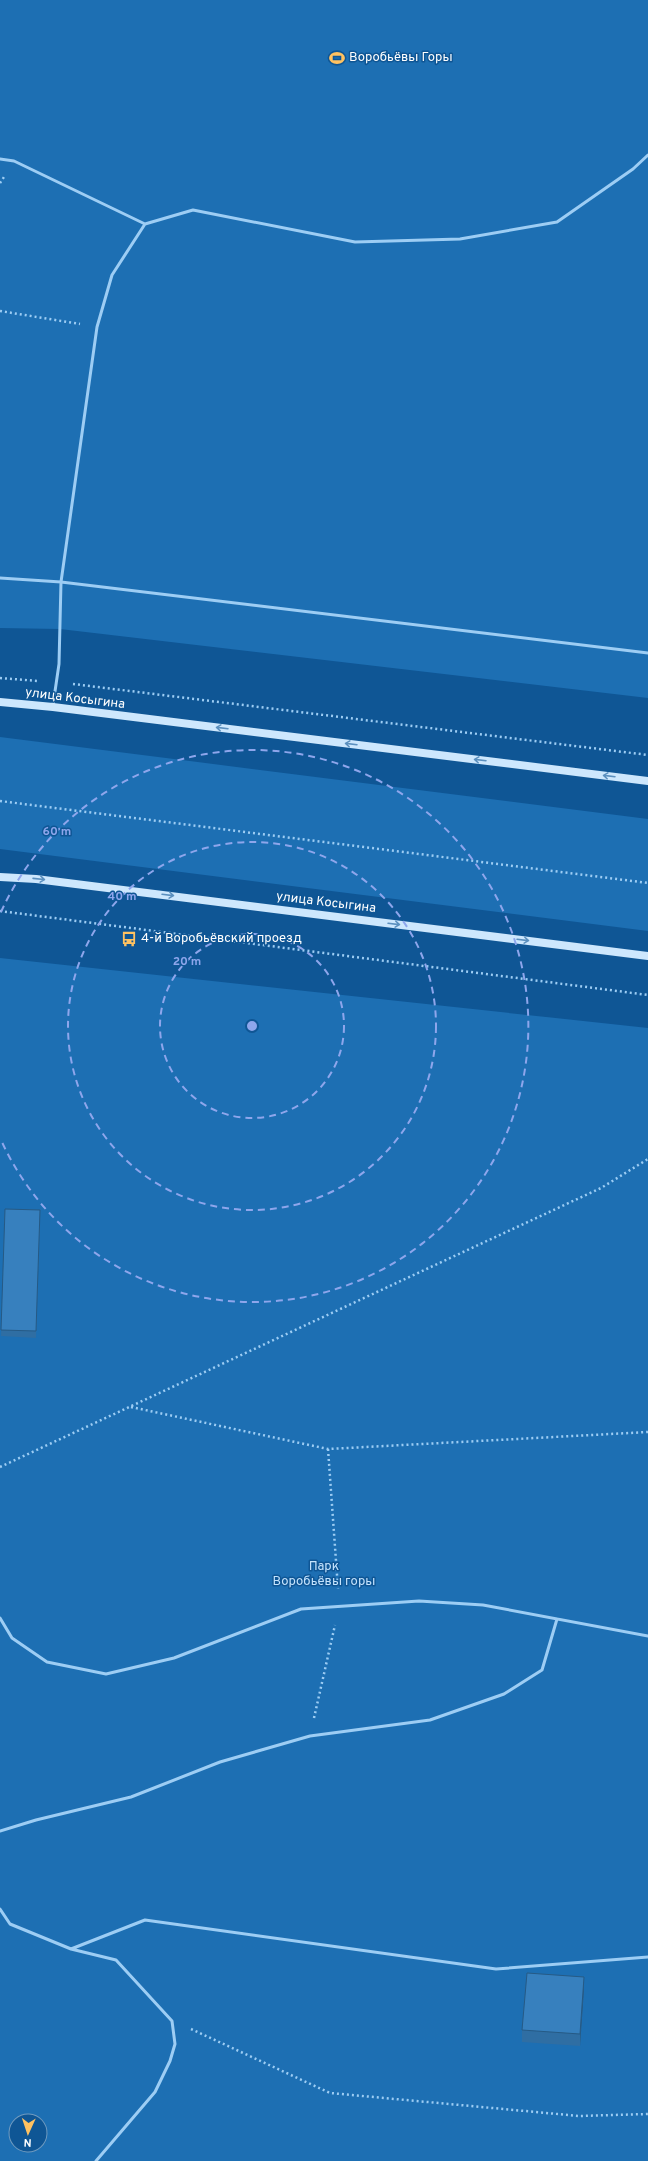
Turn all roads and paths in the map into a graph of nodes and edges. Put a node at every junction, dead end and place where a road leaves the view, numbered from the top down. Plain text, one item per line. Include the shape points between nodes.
1 (648, 155) edge
2 (0, 160) edge
3 (146, 224) junction
4 (0, 311) edge
5 (97, 327) junction
6 (0, 578) edge
7 (61, 582) junction
8 (648, 653) edge
9 (0, 678) edge
10 (56, 682) junction
11 (0, 702) edge
12 (53, 707) junction
13 (648, 755) edge
14 (648, 781) edge
15 (0, 801) edge
16 (0, 877) edge
17 (648, 883) edge
18 (0, 911) edge
19 (648, 956) edge
20 (648, 995) edge
21 (648, 1159) edge
22 (130, 1407) junction
23 (648, 1432) edge
24 (328, 1449) junction
25 (0, 1467) edge
26 (339, 1606) junction
27 (0, 1618) edge
28 (557, 1619) junction
29 (648, 1636) edge
30 (310, 1736) junction
31 (0, 1831) edge
32 (0, 1909) edge
33 (71, 1949) junction
34 (648, 1957) edge
35 (172, 2021) junction
36 (648, 2114) edge
37 (96, 2161) edge

1 - 3 lane via 633,169 557,222 460,239 356,242 193,210
2 - 3 lane via 14,161
3 - 5 lane via 112,275
4 - 5 path
5 - 7 lane
6 - 7 lane
7 - 8 lane
7 - 10 lane
9 - 10 path
10 - 12 lane
10 - 13 path
11 - 12 main road, улица Косыгина
14 -> 12 main road, улица Косыгина
15 - 17 path
16 -> 19 main road, улица Косыгина via 36,879
18 - 20 path
21 - 22 path via 601,1188
22 - 24 path
22 - 25 path
23 - 24 path
24 - 26 path
26 - 27 lane via 301,1609 174,1658 106,1674 47,1662 12,1638
26 - 28 lane via 419,1601 483,1605
26 - 30 path
28 - 29 lane
28 - 30 lane via 542,1670 504,1694 430,1720
30 - 31 lane via 220,1762 131,1797
32 - 33 lane via 10,1924
33 - 34 lane via 145,1920 496,1969
33 - 35 lane via 116,1960
35 - 36 path via 330,2093 579,2116
35 - 37 lane via 175,2044 155,2092

